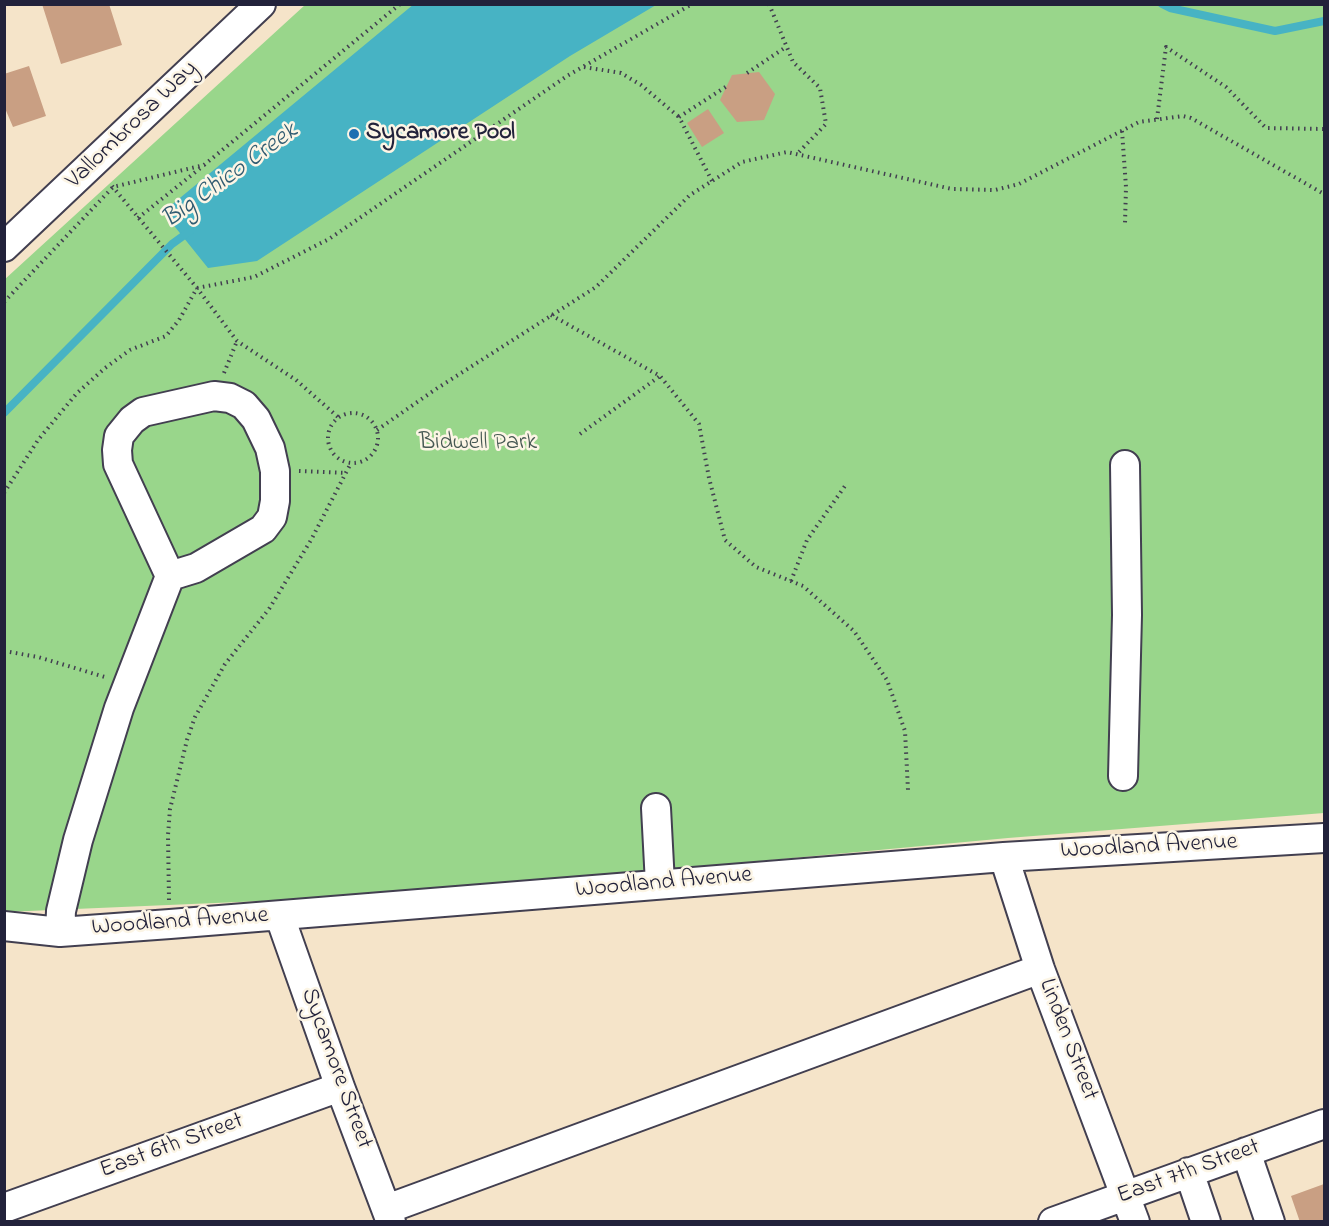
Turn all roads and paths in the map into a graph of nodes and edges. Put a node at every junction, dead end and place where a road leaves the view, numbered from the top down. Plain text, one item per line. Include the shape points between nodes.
1 (261, 4) edge
2 (400, 4) edge
3 (692, 4) edge
4 (769, 4) edge
5 (786, 47) junction
6 (583, 67) junction
7 (747, 73) dead end
8 (727, 86) dead end
9 (679, 117) junction
10 (1157, 119) junction
11 (1324, 129) edge
12 (1122, 131) junction
13 (797, 154) junction
14 (204, 165) junction
15 (107, 180) dead end
16 (712, 181) junction
17 (113, 187) junction
18 (1324, 194) edge
19 (138, 218) junction
20 (1125, 223) dead end
21 (4, 247) edge
22 (197, 288) junction
23 (4, 302) edge
24 (551, 315) junction
25 (660, 376) junction
26 (338, 417) junction
27 (377, 430) junction
28 (580, 434) dead end
29 (351, 463) junction
30 (1125, 465) dead end
31 (275, 471) junction
32 (347, 473) junction
33 (844, 486) dead end
34 (4, 493) edge
35 (170, 576) junction
36 (791, 581) junction
37 (4, 651) edge
38 (129, 682) junction
39 (1123, 776) dead end
40 (908, 790) dead end
41 (656, 807) dead end
42 (1324, 838) edge
43 (1004, 857) junction
44 (660, 884) junction
45 (280, 916) junction
46 (170, 924) junction
47 (4, 926) edge
48 (60, 932) junction
49 (1040, 969) junction
50 (340, 1086) junction
51 (1324, 1124) edge
52 (1246, 1152) junction
53 (1190, 1172) junction
54 (1126, 1195) junction
55 (4, 1208) edge
56 (389, 1215) edge
57 (1053, 1221) edge
58 (1135, 1221) edge
59 (1206, 1221) edge
60 (1270, 1221) edge

1 - 21 street, Vallombrosa Way
2 - 14 path
3 - 6 path
4 - 5 path
5 - 7 path
5 - 13 path via 793,62 820,88 826,124
6 - 9 path via 621,73
6 - 22 path via 329,239 254,277
8 - 9 path
9 - 16 path
10 - 11 path via 1166,46 1226,87 1266,128
10 - 12 path
10 - 18 path via 1191,118
12 - 13 path via 1019,184 995,190 952,189
12 - 20 path
13 - 16 path via 787,152 742,162
14 - 17 path
14 - 19 path
15 - 17 path
16 - 24 path via 690,195 596,287
17 - 19 path
17 - 23 path
19 - 22 path
22 - 26 path via 237,341 296,380
22 - 34 path via 166,336 130,350 77,393 38,440
24 - 25 path
24 - 27 path
25 - 28 path
25 - 36 path via 699,424 725,540 756,567
26 - 27 path via 353,412 361,414
26 - 29 path via 329,429 328,444 336,457
27 - 29 path via 372,454 359,463
29 - 32 path
30 - 39 street
31 - 32 path
31 - 35 street via 272,517 263,529 196,568
31 - 35 street via 270,448 256,419 244,405 230,398 214,396 143,412 132,420 119,436 118,464
32 - 46 path via 269,609 225,664 195,717 170,808
33 - 36 path via 807,540
35 - 38 street
36 - 40 path via 803,586 854,631 887,680 905,731
37 - 38 path
38 - 48 street via 78,840 61,911
41 - 44 street
42 - 43 street, Woodland Avenue
43 - 44 street, Woodland Avenue
43 - 49 street, Linden Street
44 - 45 street, Woodland Avenue
45 - 46 street, Woodland Avenue
45 - 50 street, Sycamore Street
46 - 48 street, Woodland Avenue
47 - 48 street, Woodland Avenue
49 - 54 street, Linden Street
49 - 56 street
50 - 55 street, East 6th Street
50 - 56 street, Sycamore Street
51 - 52 street, East 7th Street
52 - 53 street, East 7th Street
52 - 60 street
53 - 54 street, East 7th Street
53 - 59 street
54 - 57 street, East 7th Street
54 - 58 street, Linden Street

